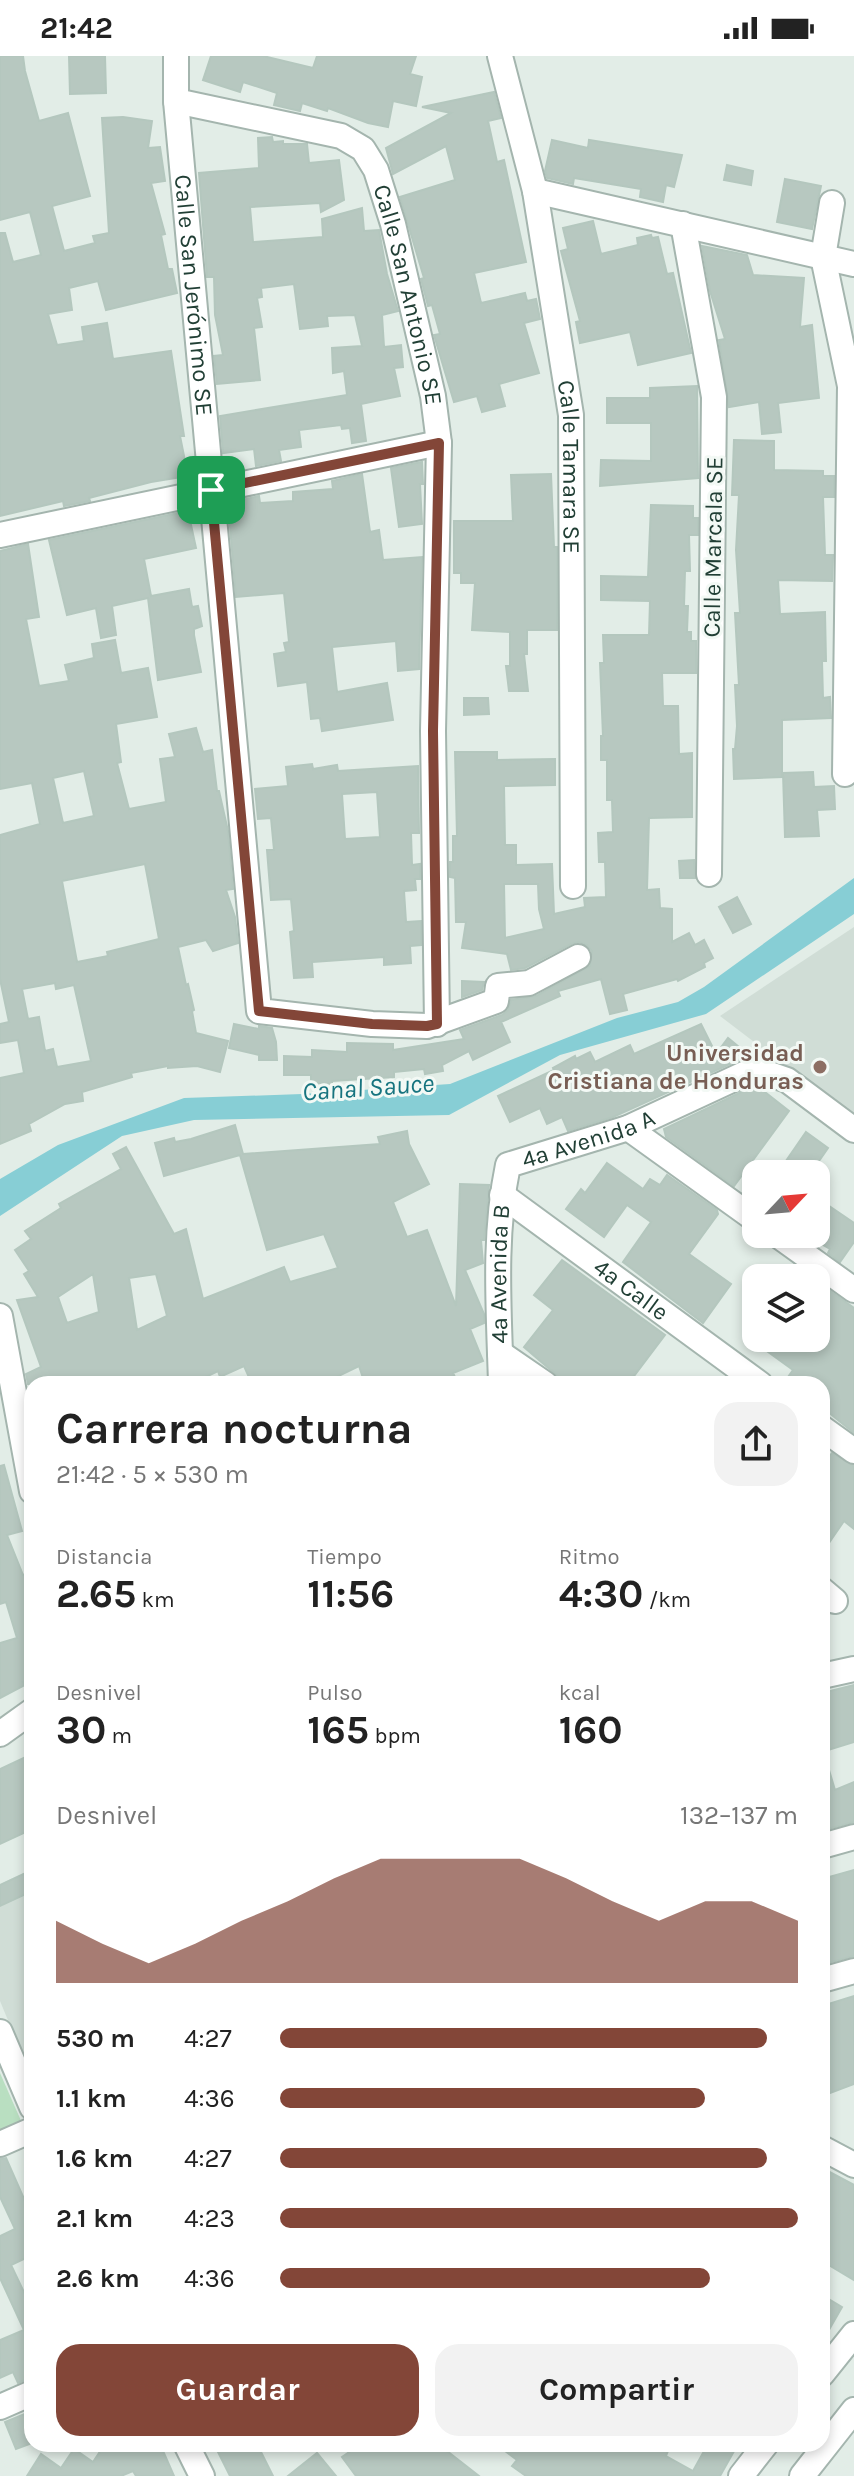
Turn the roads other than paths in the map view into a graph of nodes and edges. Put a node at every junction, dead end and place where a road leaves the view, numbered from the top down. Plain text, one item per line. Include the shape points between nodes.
1 (176, 56) edge
2 (500, 56) edge
3 (176, 101) junction
4 (535, 191) junction
5 (832, 203) dead end
6 (683, 224) junction
7 (823, 257) junction
8 (854, 264) edge
9 (439, 443) junction
10 (211, 490) junction
11 (0, 535) edge
12 (845, 774) dead end
13 (709, 874) dead end
14 (573, 886) dead end
15 (578, 957) dead end
16 (437, 1024) junction
17 (628, 1128) junction
18 (854, 1130) edge
19 (508, 1165) joint
20 (502, 1195) junction
21 (742, 1210) edge
22 (796, 1248) edge
23 (854, 1290) edge
24 (0, 1316) edge
25 (500, 1353) junction
26 (501, 1376) edge
27 (533, 1376) edge
28 (749, 1376) edge
29 (830, 1434) edge
30 (24, 1447) edge
31 (854, 1451) edge
32 (854, 1669) edge
33 (830, 1674) edge
34 (24, 1717) edge
35 (0, 1734) edge
36 (854, 1837) edge
37 (830, 1844) edge
38 (854, 1971) edge
39 (830, 1978) edge
40 (0, 2032) edge
41 (24, 2088) edge
42 (24, 2134) edge
43 (0, 2144) edge
44 (830, 2152) edge
45 (854, 2165) edge
46 (854, 2334) edge
47 (830, 2364) edge
48 (24, 2396) edge
49 (0, 2407) edge
50 (854, 2410) edge
51 (830, 2440) edge
52 (190, 2452) edge
53 (760, 2452) edge
54 (821, 2452) edge
55 (202, 2476) edge
56 (741, 2476) edge
57 (802, 2476) edge

1 - 3 street, Calle San Jerónimo SE
2 - 4 street, Calle Tamara SE
3 - 9 street, Calle San Antonio SE via 341,136 363,149 376,170 393,224
3 - 10 street, Calle San Jerónimo SE
4 - 6 street
4 - 14 street, Calle Tamara SE via 571,415
5 - 7 street
6 - 7 street
6 - 13 street, Calle Marcala SE via 714,397
7 - 8 street
7 - 12 street via 850,386
9 - 10 street
9 - 16 street, Calle San Antonio SE via 433,731
10 - 11 street
10 - 16 street, Calle San Jerónimo SE via 259,1011 372,1024
15 - 16 street via 529,983 498,986 496,1001
17 - 18 street, 4a Avenida A via 755,1069 787,1080
17 - 19 street, 4a Avenida A
17 - 21 street
19 - 20 street, 4a Avenida B
20 - 25 street, 4a Avenida B
20 - 28 street, 4a Calle
22 - 23 street
24 - 30 street
25 - 26 street, 4a Avenida B
25 - 27 street
29 - 31 street
32 - 33 street
34 - 35 street
36 - 37 street
38 - 39 street
40 - 41 street
42 - 43 street
44 - 45 street
46 - 47 street
48 - 49 street
50 - 51 street
52 - 55 street
53 - 56 street
54 - 57 street

